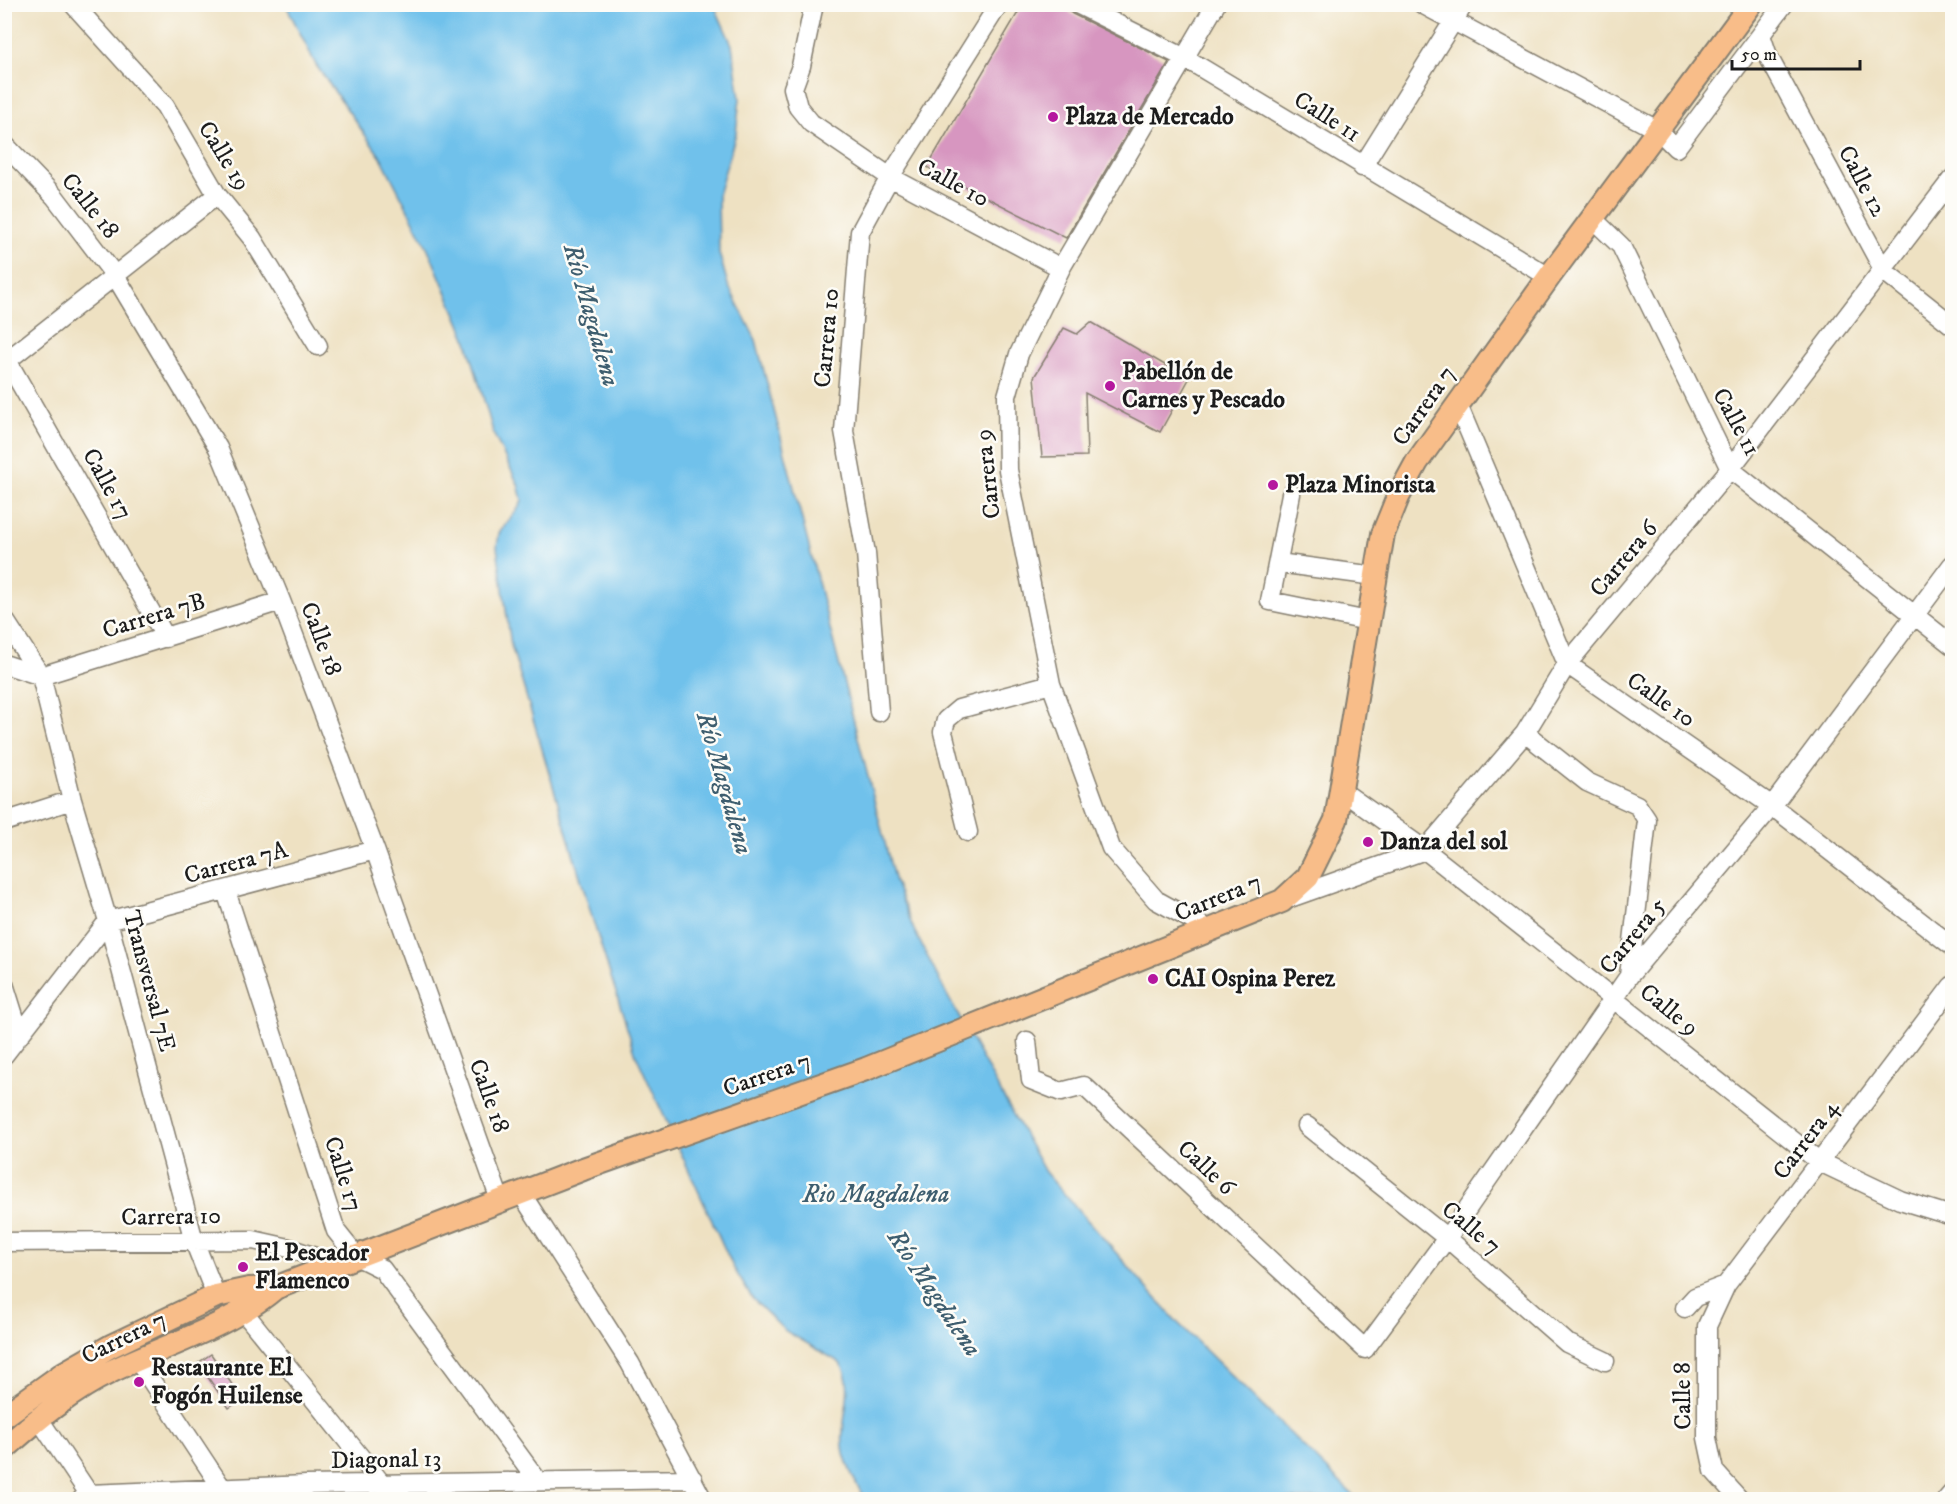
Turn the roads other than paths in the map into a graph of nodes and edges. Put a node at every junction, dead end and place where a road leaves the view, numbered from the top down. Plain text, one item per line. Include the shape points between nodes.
1 (73, 4) edge
2 (814, 4) edge
3 (999, 4) edge
4 (1077, 4) edge
5 (1216, 4) edge
6 (1422, 4) edge
7 (1464, 4) edge
8 (1751, 4) edge
9 (1784, 4) edge
10 (1452, 21) junction
11 (1761, 35) junction
12 (1185, 58) junction
13 (1659, 131) junction
14 (4, 144) edge
15 (1362, 167) junction
16 (890, 177) junction
17 (1953, 179) edge
18 (218, 195) junction
19 (1593, 219) junction
20 (1061, 268) junction
21 (1884, 271) junction
22 (116, 277) junction
23 (1549, 277) junction
24 (1953, 325) edge
25 (318, 346) dead end
26 (6, 359) edge
27 (1458, 405) junction
28 (1730, 469) junction
29 (1291, 494) dead end
30 (1278, 563) junction
31 (1953, 565) edge
32 (1376, 576) junction
33 (281, 601) junction
34 (1913, 615) junction
35 (4, 619) edge
36 (1368, 621) junction
37 (166, 638) junction
38 (1953, 645) edge
39 (4, 664) edge
40 (1567, 664) junction
41 (41, 676) junction
42 (1051, 684) junction
43 (879, 712) dead end
44 (1525, 733) junction
45 (1342, 791) junction
46 (72, 800) junction
47 (1772, 806) junction
48 (4, 822) edge
49 (968, 832) dead end
50 (375, 850) junction
51 (1425, 850) junction
52 (226, 891) junction
53 (1282, 901) junction
54 (108, 921) junction
55 (1210, 930) junction
56 (1953, 946) edge
57 (1629, 976) junction
58 (4, 984) edge
59 (1953, 986) edge
60 (1614, 998) junction
61 (20, 1035) junction
62 (1027, 1041) dead end
63 (4, 1055) edge
64 (1307, 1126) dead end
65 (1820, 1162) junction
66 (511, 1197) junction
67 (1953, 1216) edge
68 (1447, 1238) junction
69 (194, 1241) junction
70 (4, 1242) edge
71 (356, 1256) junction
72 (335, 1264) junction
73 (1726, 1285) junction
74 (275, 1287) junction
75 (216, 1296) junction
76 (1685, 1308) dead end
77 (243, 1311) junction
78 (1365, 1348) joint
79 (137, 1359) junction
80 (1605, 1361) dead end
81 (4, 1416) edge
82 (39, 1419) junction
83 (4, 1449) edge
84 (693, 1479) junction
85 (538, 1481) junction
86 (382, 1484) junction
87 (222, 1488) junction
88 (311, 1492) edge
89 (1953, 1493) edge
90 (85, 1497) edge
91 (703, 1500) edge
92 (1740, 1500) edge
93 (1946, 1500) edge

1 - 18 street, Calle 19 via 165,106
2 - 16 street, Calle 10 via 793,88 798,107 811,123
3 - 16 street, Carrera 10
4 - 12 street, Calle 11
5 - 12 street, Carrera 9
6 - 10 street
7 - 10 street
8 - 13 main road, Carrera 7
9 - 11 street
10 - 13 street
10 - 15 street
11 - 13 street via 1676,148
11 - 21 street, Calle 12 via 1768,56
12 - 15 street, Calle 11
12 - 20 street, Carrera 9
13 - 19 main road, Carrera 7
14 - 22 street, Calle 18 via 55,197
15 - 23 street, Calle 11
16 - 20 street, Calle 10
16 - 43 street, Carrera 10 via 860,232 844,431 866,553
17 - 21 street, Carrera 6
18 - 22 street
18 - 25 street, Calle 19 via 252,238
19 - 23 main road, Carrera 7
19 - 28 street, Calle 11 via 1621,246
20 - 42 street, Carrera 9 via 1018,354 1007,396 1008,470
21 - 24 street, Calle 12
21 - 28 street, Carrera 6
22 - 26 street
22 - 33 street, Calle 18 via 218,448
23 - 27 main road, Carrera 7
26 - 37 street, Calle 17
27 - 32 main road, Carrera 7 via 1417,462 1398,497 1383,534
27 - 40 street
28 - 34 street, Calle 11
28 - 40 street, Carrera 6
29 - 30 street
30 - 32 street
30 - 36 street via 1270,601
31 - 34 street, Carrera 5
32 - 36 main road, Carrera 7
33 - 37 street, Carrera 7B
33 - 50 street, Calle 18
34 - 38 street, Calle 11
34 - 47 street, Carrera 5
35 - 41 street, Transversal 7E
36 - 45 main road, Carrera 7
37 - 41 street, Carrera 7B
39 - 41 street
40 - 44 street, Carrera 6
40 - 47 street, Calle 10
41 - 46 street, Transversal 7E
42 - 49 street via 959,709 946,720 944,732
42 - 55 street, Carrera 9 via 1111,848 1156,900
44 - 51 street, Carrera 6
44 - 57 street, Calle 9 via 1587,782 1637,805 1647,820
45 - 51 street, Calle 9
45 - 53 main road, Carrera 7 via 1325,846 1308,877
46 - 48 street
46 - 54 street, Transversal 7E
47 - 56 street, Calle 10
47 - 57 street, Carrera 5
50 - 52 street, Carrera 7A
50 - 66 street, Calle 18
51 - 53 street, Carrera 6
51 - 60 street, Calle 9
52 - 54 street, Carrera 7A
52 - 71 street, Calle 17 via 336,1231
53 - 55 main road, Carrera 7
54 - 61 street
54 - 69 street, Transversal 7E
55 - 66 main road, Carrera 7 via 866,1069
57 - 60 street, Carrera 5
58 - 61 street
59 - 65 street, Carrera 4
60 - 65 street, Calle 9
60 - 68 street, Carrera 5
61 - 63 street
62 - 78 street, Calle 6 via 1031,1080 1061,1092 1084,1086
64 - 68 street, Calle 7
65 - 67 street, Calle 9 via 1900,1200
65 - 73 street, Carrera 4
66 - 71 main road, Carrera 7
66 - 84 street, Calle 18 via 630,1363
68 - 78 street, Carrera 5
68 - 80 street, Calle 7 via 1567,1343
69 - 70 street, Carrera 10
69 - 72 street, Carrera 10 via 253,1240
69 - 75 street, Transversal 7E
71 - 72 main road, Carrera 7
71 - 85 street, Calle 17 via 382,1269
72 - 74 main road, Carrera 7
73 - 76 street via 1695,1297
73 - 92 street, Calle 8 via 1707,1326 1707,1438 1714,1471
74 - 75 main road, Carrera 7
74 - 77 main road, Carrera 7
75 - 81 main road, Carrera 7 via 111,1346 64,1373
77 - 79 main road, Carrera 7
77 - 86 street
79 - 82 main road, Carrera 7 via 109,1372
79 - 87 street
82 - 83 main road, Carrera 7
82 - 90 street
84 - 85 street, Diagonal 13
84 - 91 street, Calle 18
85 - 86 street, Diagonal 13
86 - 88 street, Diagonal 13
87 - 88 street, Diagonal 13
87 - 90 street, Diagonal 13
89 - 93 street

